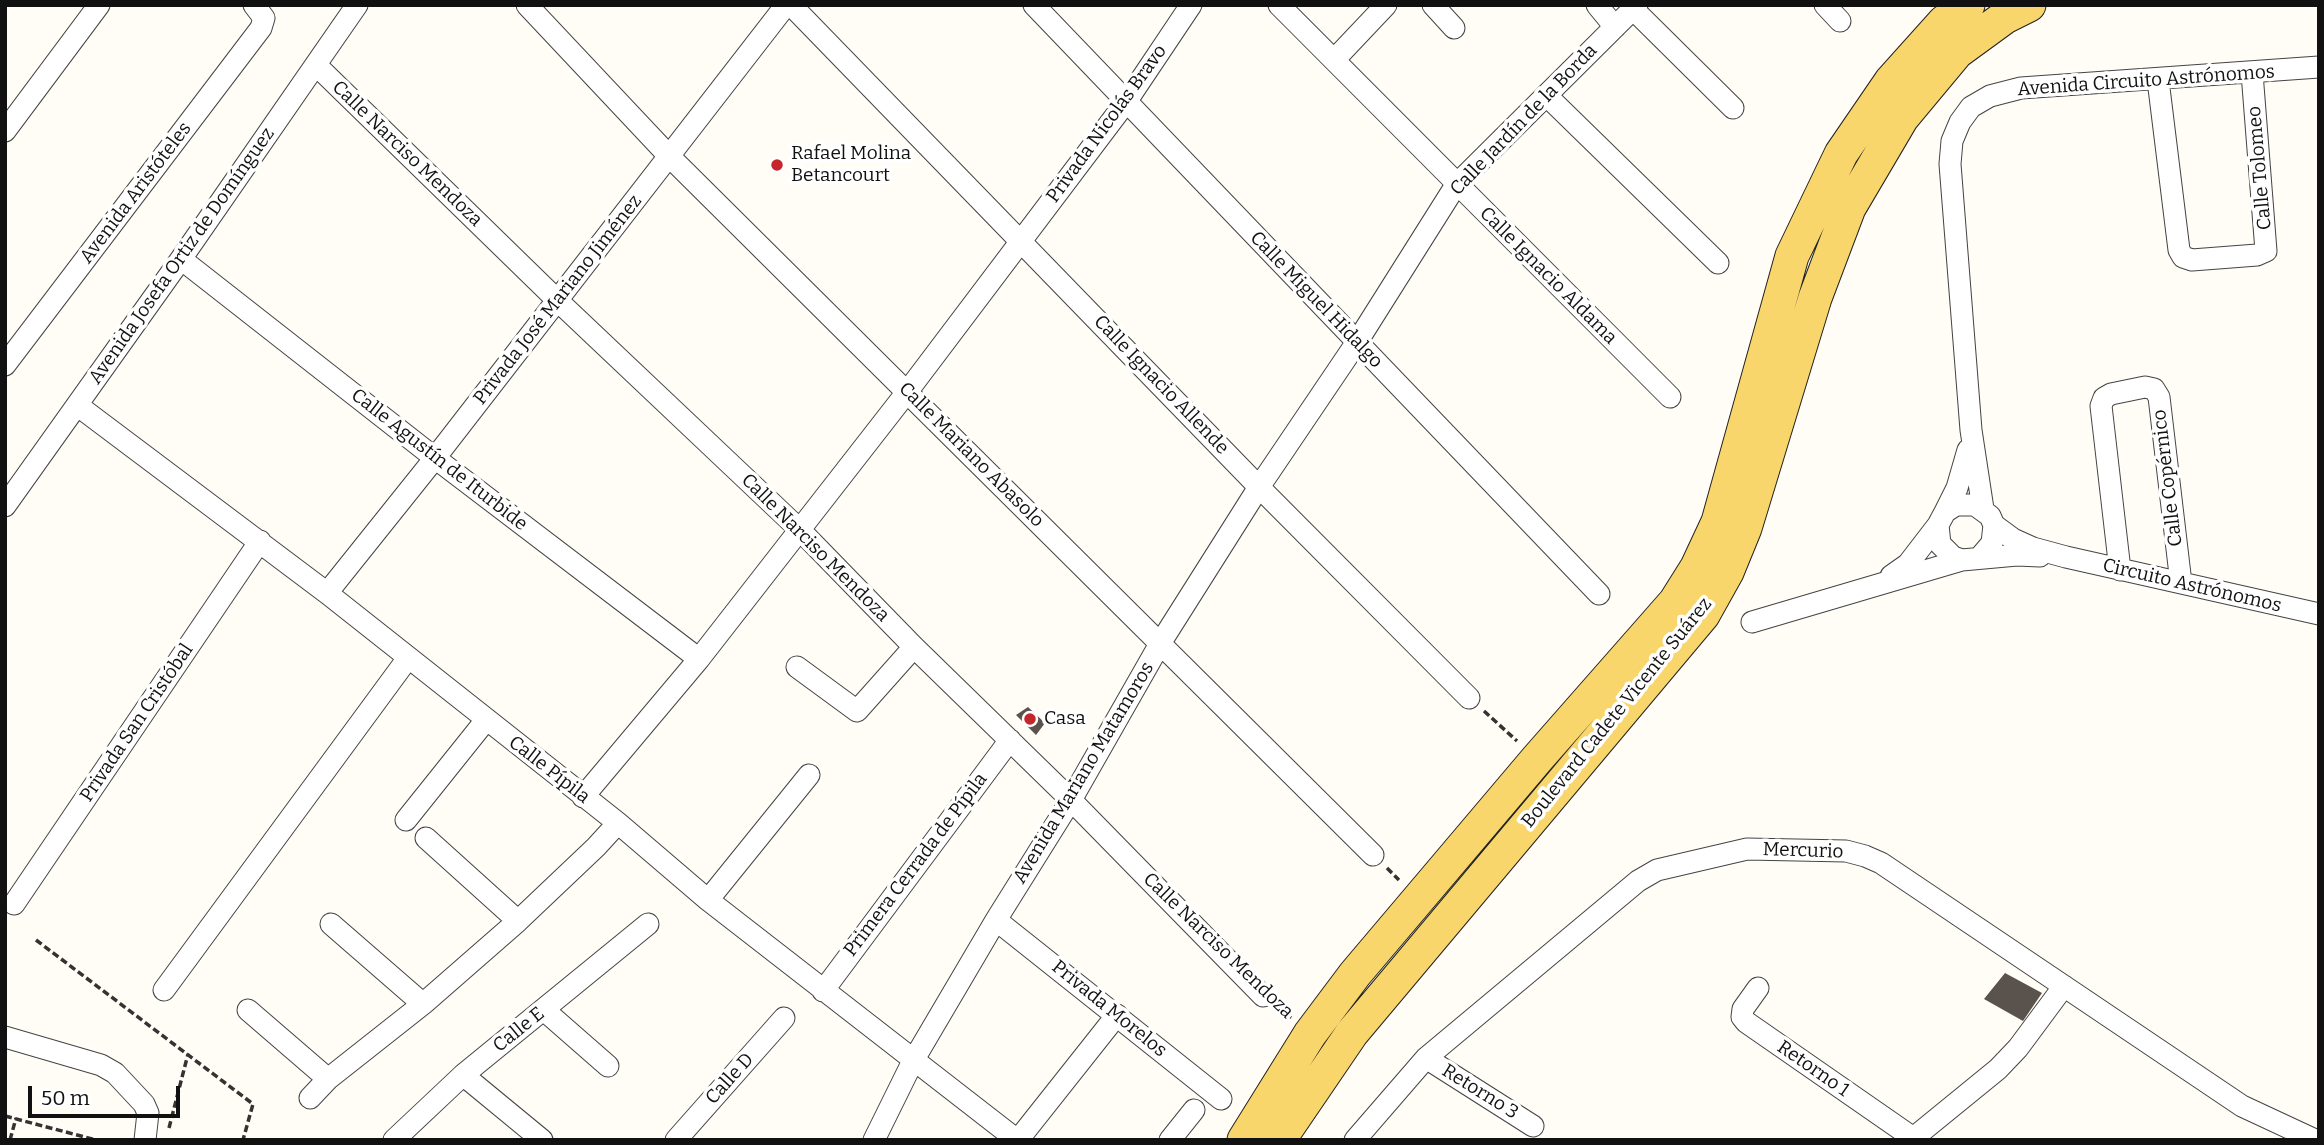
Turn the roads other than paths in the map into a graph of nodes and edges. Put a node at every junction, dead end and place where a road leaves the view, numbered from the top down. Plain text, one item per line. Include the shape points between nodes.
1 (99, 5) edge
2 (357, 5) edge
3 (527, 5) edge
4 (788, 5) edge
5 (1034, 5) edge
6 (1191, 5) edge
7 (1279, 5) edge
8 (1386, 5) edge
9 (1433, 5) edge
10 (1597, 5) edge
11 (2029, 5) edge
12 (1635, 7) edge
13 (1956, 11) edge
14 (259, 12) edge
15 (1615, 27) junction
16 (1454, 28) dead end
17 (1334, 60) junction
18 (316, 65) junction
19 (2319, 67) edge
20 (2252, 73) junction
21 (2158, 80) junction
22 (1546, 95) junction
23 (1126, 102) junction
24 (1733, 108) dead end
25 (5, 131) edge
26 (669, 156) junction
27 (1456, 184) junction
28 (1021, 241) junction
29 (181, 259) junction
30 (1718, 263) dead end
31 (557, 300) junction
32 (1357, 342) junction
33 (5, 365) edge
34 (907, 392) junction
35 (1670, 397) dead end
36 (77, 405) junction
37 (1971, 430) junction
38 (435, 458) junction
39 (1259, 487) junction
40 (5, 506) edge
41 (1989, 517) junction
42 (1941, 519) junction
43 (800, 530) junction
44 (260, 541) junction
45 (2066, 557) junction
46 (1971, 559) junction
47 (2120, 570) junction
48 (2181, 583) junction
49 (1881, 584) junction
50 (327, 593) junction
51 (1599, 594) dead end
52 (2319, 614) edge
53 (1752, 622) dead end
54 (1161, 642) junction
55 (915, 647) junction
56 (408, 658) junction
57 (699, 659) junction
58 (797, 667) dead end
59 (1469, 698) road end
60 (486, 720) junction
61 (1010, 740) junction
62 (810, 775) dead end
63 (583, 797) junction
64 (1071, 800) junction
65 (406, 820) dead end
66 (618, 823) junction
67 (425, 838) dead end
68 (1373, 855) road end
69 (708, 900) junction
70 (14, 904) dead end
71 (996, 920) junction
72 (519, 921) junction
73 (331, 924) dead end
74 (648, 924) dead end
75 (2064, 986) junction
76 (1758, 988) dead end
77 (164, 990) dead end
78 (823, 991) junction
79 (1263, 996) road end
80 (424, 1004) junction
81 (248, 1010) dead end
82 (544, 1010) junction
83 (1117, 1015) junction
84 (784, 1018) dead end
85 (5, 1037) edge
86 (1426, 1058) junction
87 (913, 1060) junction
88 (608, 1066) dead end
89 (463, 1075) junction
90 (328, 1079) junction
91 (310, 1098) dead end
92 (1221, 1099) dead end
93 (1194, 1110) dead end
94 (1533, 1126) dead end
95 (1914, 1139) edge
96 (145, 1140) edge
97 (394, 1140) edge
98 (542, 1140) edge
99 (676, 1140) edge
100 (874, 1140) edge
101 (1017, 1140) edge
102 (1170, 1140) edge
103 (1244, 1140) edge
104 (1279, 1140) edge
105 (1355, 1140) edge
106 (2315, 1140) edge

1 - 25 street
2 - 18 street, Avenida Josefa Ortiz de Domínguez
3 - 26 street, Calle Mariano Abasolo
4 - 26 street, Privada José Mariano Jiménez
4 - 28 street, Calle Ignacio Allende
5 - 23 street, Calle Miguel Hidalgo
6 - 23 street, Privada Nicolás Bravo
7 - 17 street, Calle Ignacio Aldama
8 - 17 street
9 - 16 street
10 - 15 street
11 - 104 main road, Boulevard Cadete Vicente Suárez via 1957,52 1902,118 1849,208 1815,298 1745,528 1703,615 1352,1033
12 - 15 street, Calle Jardín de la Borda
12 - 24 street
13 - 103 main road, Boulevard Cadete Vicente Suárez via 1891,81 1841,154 1793,256 1718,522 1697,567 1668,611 1354,974 1310,1034
14 - 33 street, Avenida Aristóteles via 261,28
15 - 22 street, Calle Jardín de la Borda
17 - 27 street, Calle Ignacio Aldama
18 - 29 street, Avenida Josefa Ortiz de Domínguez
18 - 31 street, Calle Narciso Mendoza
19 - 20 street, Avenida Circuito Astrónomos
20 - 21 street, Avenida Circuito Astrónomos
20 - 21 street, Calle Tolomeo via 2266,251 2192,260 2179,250
21 - 37 street, Avenida Circuito Astrónomos via 2021,88 1990,96 1971,107 1959,122 1950,164
22 - 27 street, Calle Jardín de la Borda
22 - 30 street
23 - 28 street, Privada Nicolás Bravo
23 - 32 street, Calle Miguel Hidalgo
26 - 31 street, Privada José Mariano Jiménez
26 - 34 street, Calle Mariano Abasolo
27 - 32 street, Calle Jardín de la Borda
27 - 35 street, Calle Ignacio Aldama
28 - 34 street, Privada Nicolás Bravo
28 - 39 street, Calle Ignacio Allende
29 - 36 street, Avenida Josefa Ortiz de Domínguez
29 - 38 street, Calle Agustín de Iturbide
31 - 38 street, Privada José Mariano Jiménez
31 - 43 street, Calle Narciso Mendoza
32 - 39 street, Calle Jardín de la Borda
32 - 51 street, Calle Miguel Hidalgo
34 - 43 street, Privada Nicolás Bravo
34 - 54 street, Calle Mariano Abasolo
36 - 40 street, Avenida Josefa Ortiz de Domínguez
36 - 44 street, Calle Pípila
37 - 41 street, Avenida Circuito Astrónomos
37 - 42 street, Avenida Circuito Astrónomos via 1957,488
38 - 50 street, Privada José Mariano Jiménez
38 - 57 street, Calle Agustín de Iturbide
39 - 54 street, Avenida Mariano Matamoros
39 - 59 street, Calle Ignacio Allende
41 - 42 street via 1965,503
41 - 45 street, Circuito Astrónomos via 2012,539
41 - 46 street via 1993,543
42 - 46 street via 1940,544 1945,552
42 - 49 street, Circuito Astrónomos via 1908,564
43 - 55 street, Calle Narciso Mendoza
43 - 57 street, Privada Nicolás Bravo
44 - 50 street, Calle Pípila
44 - 70 street, Privada San Cristóbal
45 - 46 street, Circuito Astrónomos
45 - 47 street, Circuito Astrónomos
46 - 49 street, Circuito Astrónomos
47 - 48 street, Circuito Astrónomos
47 - 48 street, Calle Copérnico via 2101,407 2111,394 2145,387 2154,389 2159,397
48 - 52 street, Circuito Astrónomos
49 - 53 street, Circuito Astrónomos
50 - 56 street, Calle Pípila
54 - 64 street, Avenida Mariano Matamoros
54 - 68 street, Calle Mariano Abasolo
55 - 58 street via 857,711
55 - 61 street, Calle Narciso Mendoza
56 - 60 street, Calle Pípila
56 - 77 street
57 - 63 street
60 - 63 street, Calle Pípila
60 - 65 street
61 - 64 street, Calle Narciso Mendoza
61 - 78 street, Primera Cerrada de Pípila
62 - 69 street
63 - 66 street, Calle Pípila
64 - 71 street, Avenida Mariano Matamoros
64 - 79 street, Calle Narciso Mendoza
66 - 69 street, Calle Pípila
66 - 72 street
67 - 72 street
69 - 78 street, Calle Pípila
71 - 83 street, Privada Morelos
71 - 87 street, Avenida Mariano Matamoros
72 - 80 street
73 - 80 street
74 - 82 street, Calle E
75 - 86 street, Mercurio via 1865,856 1846,851 1747,849 1657,870 1638,881
75 - 95 street via 1998,1069
75 - 106 street, Mercurio via 2242,1106
76 - 95 street, Retorno 1 via 1743,1009 1746,1022
78 - 87 street, Calle Pípila
80 - 90 street
81 - 90 street
82 - 88 street
82 - 89 street, Calle E
83 - 92 street, Privada Morelos
83 - 101 street
84 - 99 street, Calle D
85 - 96 street via 109,1069 144,1104 148,1113
86 - 94 street, Retorno 3
86 - 105 street, Mercurio
87 - 100 street, Avenida Mariano Matamoros
87 - 101 street, Calle Pípila
89 - 97 street, Calle E
89 - 98 street
90 - 91 street
93 - 102 street

